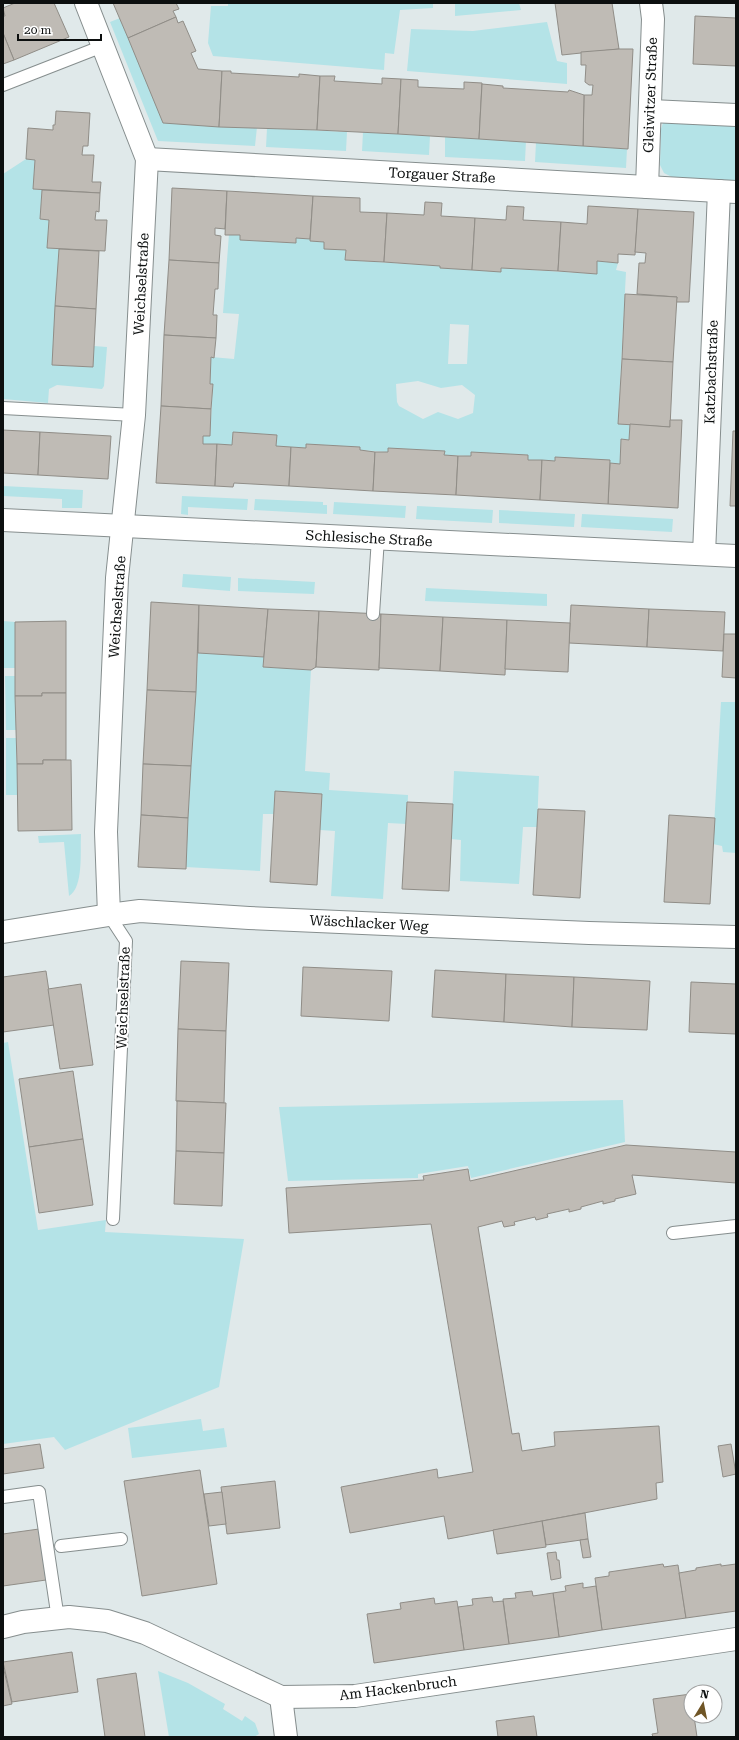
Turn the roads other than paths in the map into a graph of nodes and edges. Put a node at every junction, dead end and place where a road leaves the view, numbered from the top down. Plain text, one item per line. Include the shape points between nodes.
1 (86, 3) edge
2 (651, 3) edge
3 (103, 46) junction
4 (3, 85) edge
5 (651, 111) junction
6 (736, 114) edge
7 (147, 159) junction
8 (647, 187) junction
9 (727, 191) edge
10 (3, 408) edge
11 (134, 415) junction
12 (3, 520) edge
13 (123, 526) junction
14 (378, 538) junction
15 (704, 554) junction
16 (736, 556) edge
17 (374, 614) dead end
18 (109, 915) junction
19 (3, 932) edge
20 (736, 937) edge
21 (113, 1219) dead end
22 (736, 1226) edge
23 (673, 1233) dead end
24 (3, 1497) edge
25 (121, 1539) dead end
26 (61, 1546) dead end
27 (58, 1619) junction
28 (3, 1627) edge
29 (736, 1639) edge
30 (281, 1697) junction
31 (286, 1737) edge

1 - 3 street, Weichselstraße
2 - 5 street, Gleiwitzer Straße
3 - 4 lane
3 - 7 street, Weichselstraße
5 - 6 street
5 - 8 street, Gleiwitzer Straße
7 - 8 street, Torgauer Straße
7 - 11 street, Weichselstraße
8 - 9 street, Torgauer Straße
9 - 15 street, Katzbachstraße
10 - 11 lane
11 - 13 street, Weichselstraße
12 - 13 street, Schlesische Straße
13 - 14 street, Schlesische Straße
13 - 18 street, Weichselstraße via 117,578 106,832
14 - 15 street, Schlesische Straße
14 - 17 lane
15 - 16 street, Schlesische Straße
18 - 19 street, Wäschlacker Weg
18 - 20 street, Wäschlacker Weg via 140,912 612,934
18 - 21 lane, Weichselstraße via 126,941
22 - 23 lane
24 - 27 lane via 39,1492
25 - 26 lane
27 - 28 street, Am Hackenbruch via 23,1622
27 - 30 street, Am Hackenbruch via 69,1617 108,1621 145,1633
29 - 30 street, Am Hackenbruch via 355,1696
30 - 31 street

